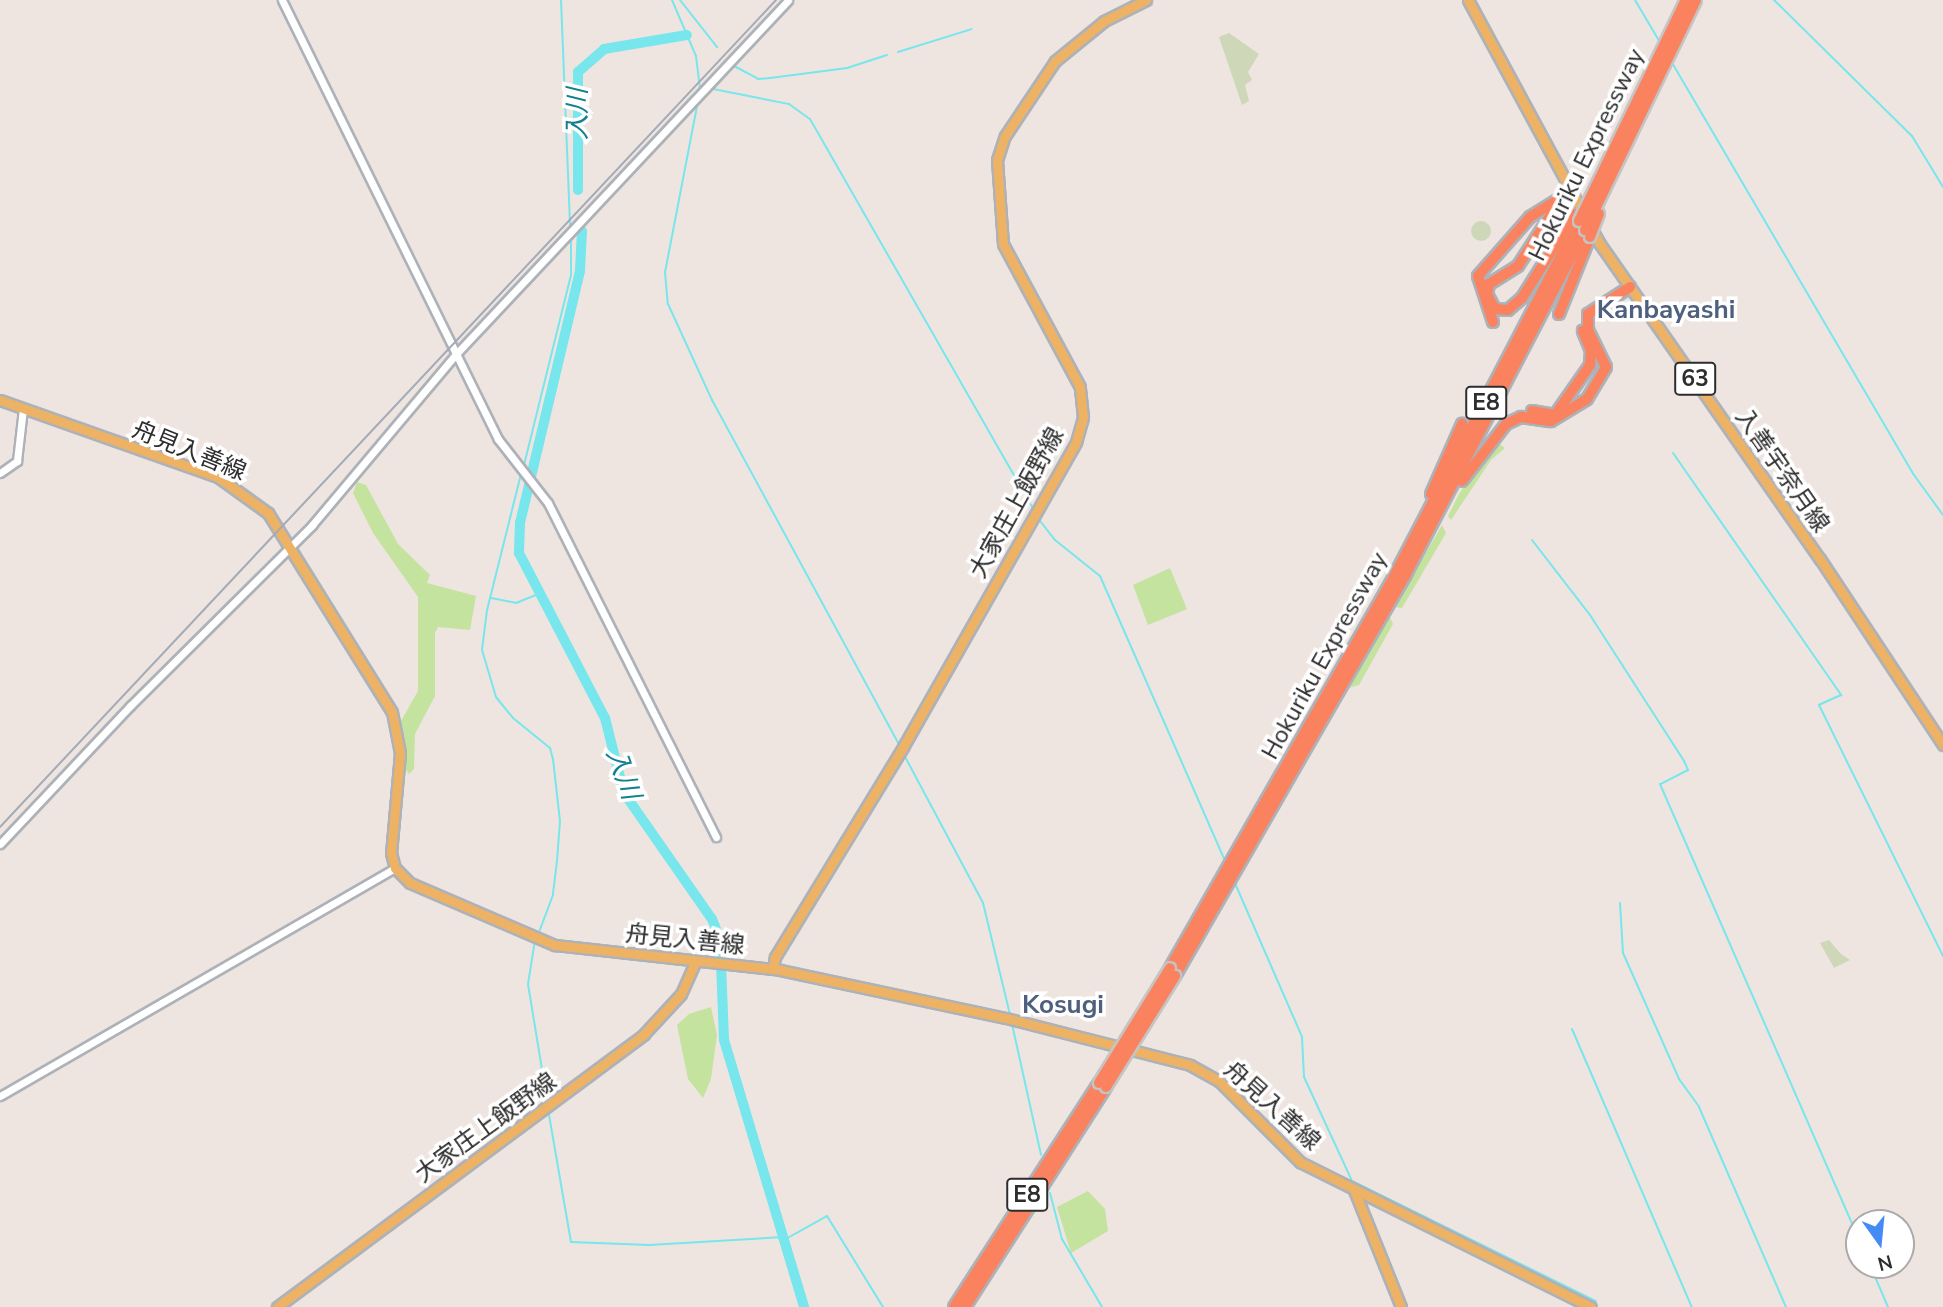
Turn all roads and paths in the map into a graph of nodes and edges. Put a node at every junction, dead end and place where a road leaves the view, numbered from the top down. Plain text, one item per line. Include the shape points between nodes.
1 (282, 0) edge
2 (788, 0) edge
3 (1146, 0) edge
4 (1468, 0) edge
5 (1686, 0) edge
6 (1696, 0) edge
7 (1628, 131) junction
8 (1573, 192) junction
9 (1582, 225) junction
10 (1630, 287) junction
11 (1559, 314) dead end
12 (1489, 320) dead end
13 (456, 354) junction
14 (0, 400) edge
15 (1535, 407) dead end
16 (23, 408) junction
17 (1462, 424) dead end
18 (0, 473) edge
19 (291, 546) junction
20 (1406, 574) junction
21 (1390, 584) junction
22 (1341, 682) junction
23 (1943, 745) edge
24 (716, 837) dead end
25 (0, 844) edge
26 (396, 868) junction
27 (695, 961) junction
28 (773, 969) junction
29 (1103, 1085) junction
30 (0, 1096) edge
31 (1354, 1190) junction
32 (277, 1307) edge
33 (954, 1307) edge
34 (965, 1307) edge
35 (1401, 1307) edge
36 (1591, 1307) edge

1 - 13 street
2 - 13 street
3 - 28 main road, 大家庄上飯野線 via 1104,21 1055,61 1000,148 996,185 1003,244 1074,372 1083,403 1076,442 901,750 775,957
4 - 8 main road, 入善宇奈月線 / 63
5 - 7 highway, Hokuriku Expressway / E8, bridge
6 - 7 highway, Hokuriku Expressway / E8, bridge
7 - 9 highway, Hokuriku Expressway / E8, bridge
7 - 9 highway, bridge
8 - 9 highway via 1560,201 1518,266 1489,284 1487,294 1495,309 1508,310 1522,298
8 - 10 main road, 入善宇奈月線 / 63
8 - 12 highway via 1530,217 1481,270 1477,281
9 - 11 highway
9 - 20 highway, Hokuriku Expressway / E8
9 - 21 highway, Hokuriku Expressway / E8
10 - 15 highway via 1584,315 1590,365 1558,411 1542,416
10 - 20 highway via 1588,314 1588,330 1606,367 1590,395 1551,421 1521,417 1496,431
10 - 23 main road, 入善宇奈月線 / 63
13 - 19 street
13 - 24 street via 498,439 548,503
14 - 16 main road, 舟見入善線
16 - 18 street via 17,461
16 - 19 main road, 舟見入善線 via 218,477 262,506
17 - 21 highway
19 - 25 street
19 - 26 main road, 舟見入善線 via 397,726 400,753 390,835
20 - 22 highway, Hokuriku Expressway / E8
21 - 22 highway, Hokuriku Expressway / E8
22 - 29 highway, Hokuriku Expressway / E8, bridge
26 - 27 main road, 舟見入善線 via 410,883 542,941
26 - 30 street
27 - 28 main road, 舟見入善線
27 - 32 main road, 大家庄上飯野線 via 681,994 653,1025
28 - 31 main road, 舟見入善線 via 1006,1018 1190,1065 1219,1081 1300,1162
29 - 33 highway, Hokuriku Expressway / E8
29 - 34 highway, Hokuriku Expressway / E8
31 - 35 main road
31 - 36 main road, 舟見入善線

